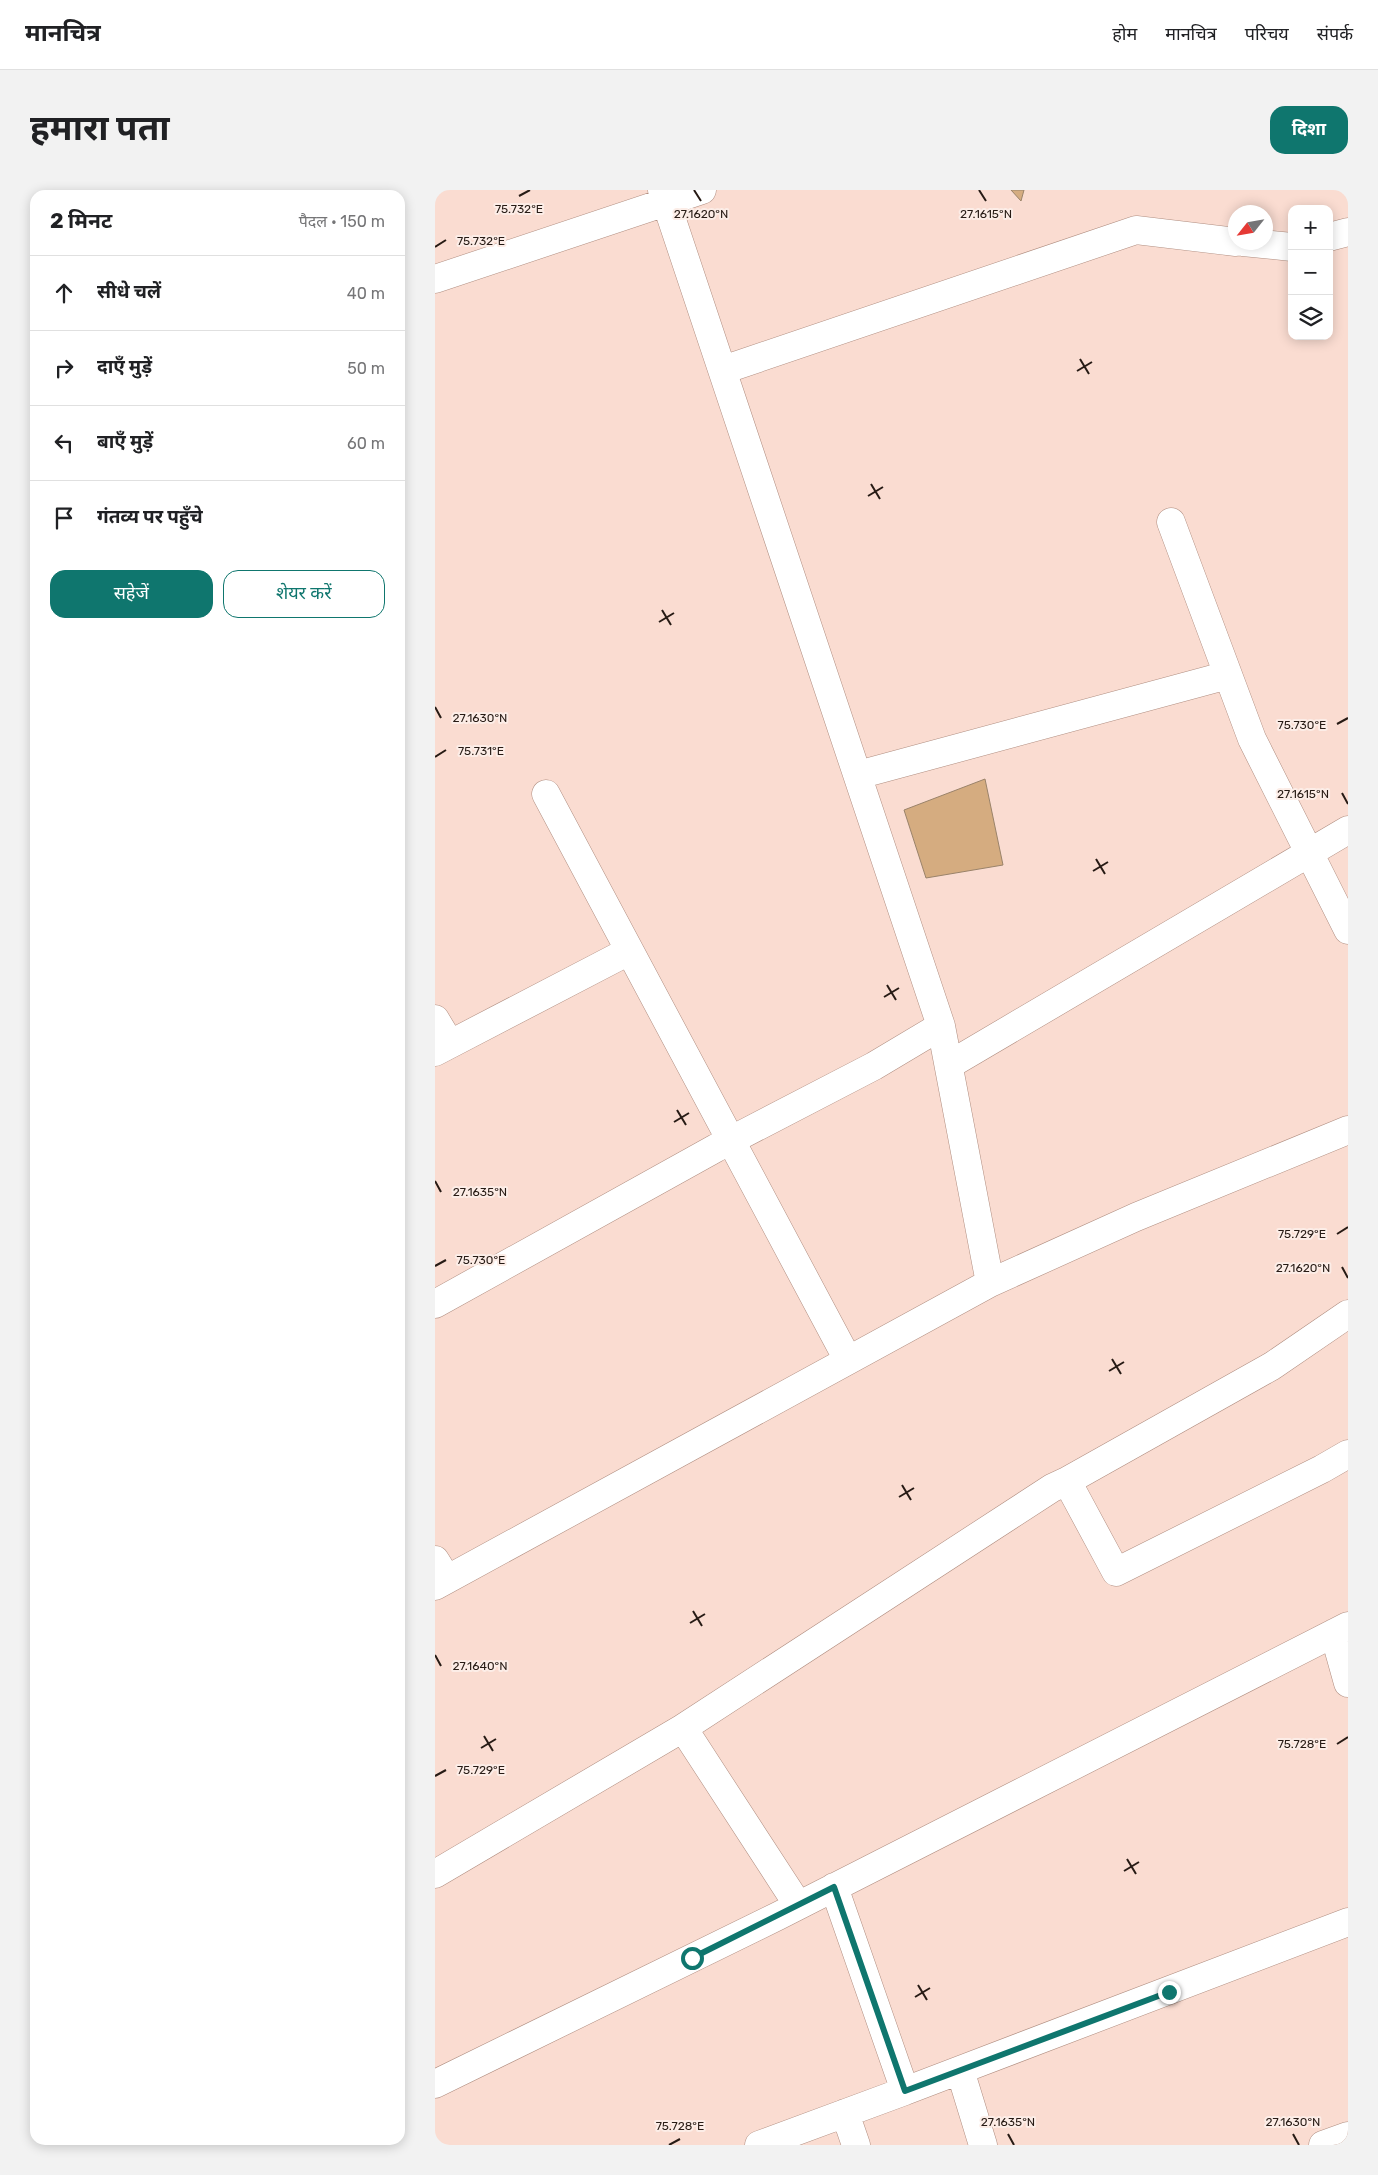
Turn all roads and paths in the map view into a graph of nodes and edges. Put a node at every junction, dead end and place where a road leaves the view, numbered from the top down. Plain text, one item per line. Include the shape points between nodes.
1 (702, 190) edge
2 (664, 196) edge
3 (1348, 232) edge
4 (1333, 236) edge
5 (1228, 241) edge
6 (1273, 245) edge
7 (1288, 247) edge
8 (435, 279) edge
9 (723, 370) junction
10 (1171, 522) dead end
11 (1228, 674) junction
12 (858, 775) junction
13 (545, 794) dead end
14 (1348, 830) edge
15 (1309, 853) junction
16 (1348, 930) edge
17 (629, 951) junction
18 (435, 1019) edge
19 (941, 1026) junction
20 (442, 1048) edge
21 (949, 1065) junction
22 (1348, 1130) edge
23 (731, 1141) junction
24 (990, 1284) junction
25 (435, 1304) edge
26 (1348, 1314) edge
27 (848, 1360) junction
28 (1348, 1454) edge
29 (1067, 1481) junction
30 (439, 1575) edge
31 (1341, 1630) edge
32 (1348, 1683) edge
33 (683, 1728) junction
34 (435, 1874) edge
35 (834, 1887) junction
36 (798, 1905) junction
37 (1348, 1922) edge
38 (960, 2070) junction
39 (435, 2084) edge
40 (905, 2091) junction
41 (845, 2113) junction
42 (1348, 2136) edge
43 (759, 2145) edge
44 (856, 2145) edge
45 (983, 2145) edge
46 (1323, 2145) edge

1 - 2 street
2 - 8 street
2 - 9 street
3 - 4 street
5 - 9 street via 1136,230
6 - 7 street
9 - 12 street
10 - 11 street
11 - 12 street
11 - 15 street via 1252,739
12 - 19 street
13 - 17 street
14 - 15 street
15 - 16 street
15 - 21 street
17 - 20 street
17 - 23 street
18 - 20 street
19 - 21 street
19 - 23 street via 874,1066
21 - 24 street
22 - 24 street via 1136,1217
23 - 25 street
23 - 27 street
24 - 27 street
26 - 29 street via 1272,1366
27 - 30 street
28 - 29 street via 1116,1572
29 - 33 street
31 - 32 street
31 - 35 street
33 - 34 street
33 - 36 street
35 - 36 street
35 - 40 street
36 - 39 street
37 - 38 street
38 - 40 street
38 - 45 street
40 - 41 street
41 - 43 street
41 - 44 street
42 - 46 street

